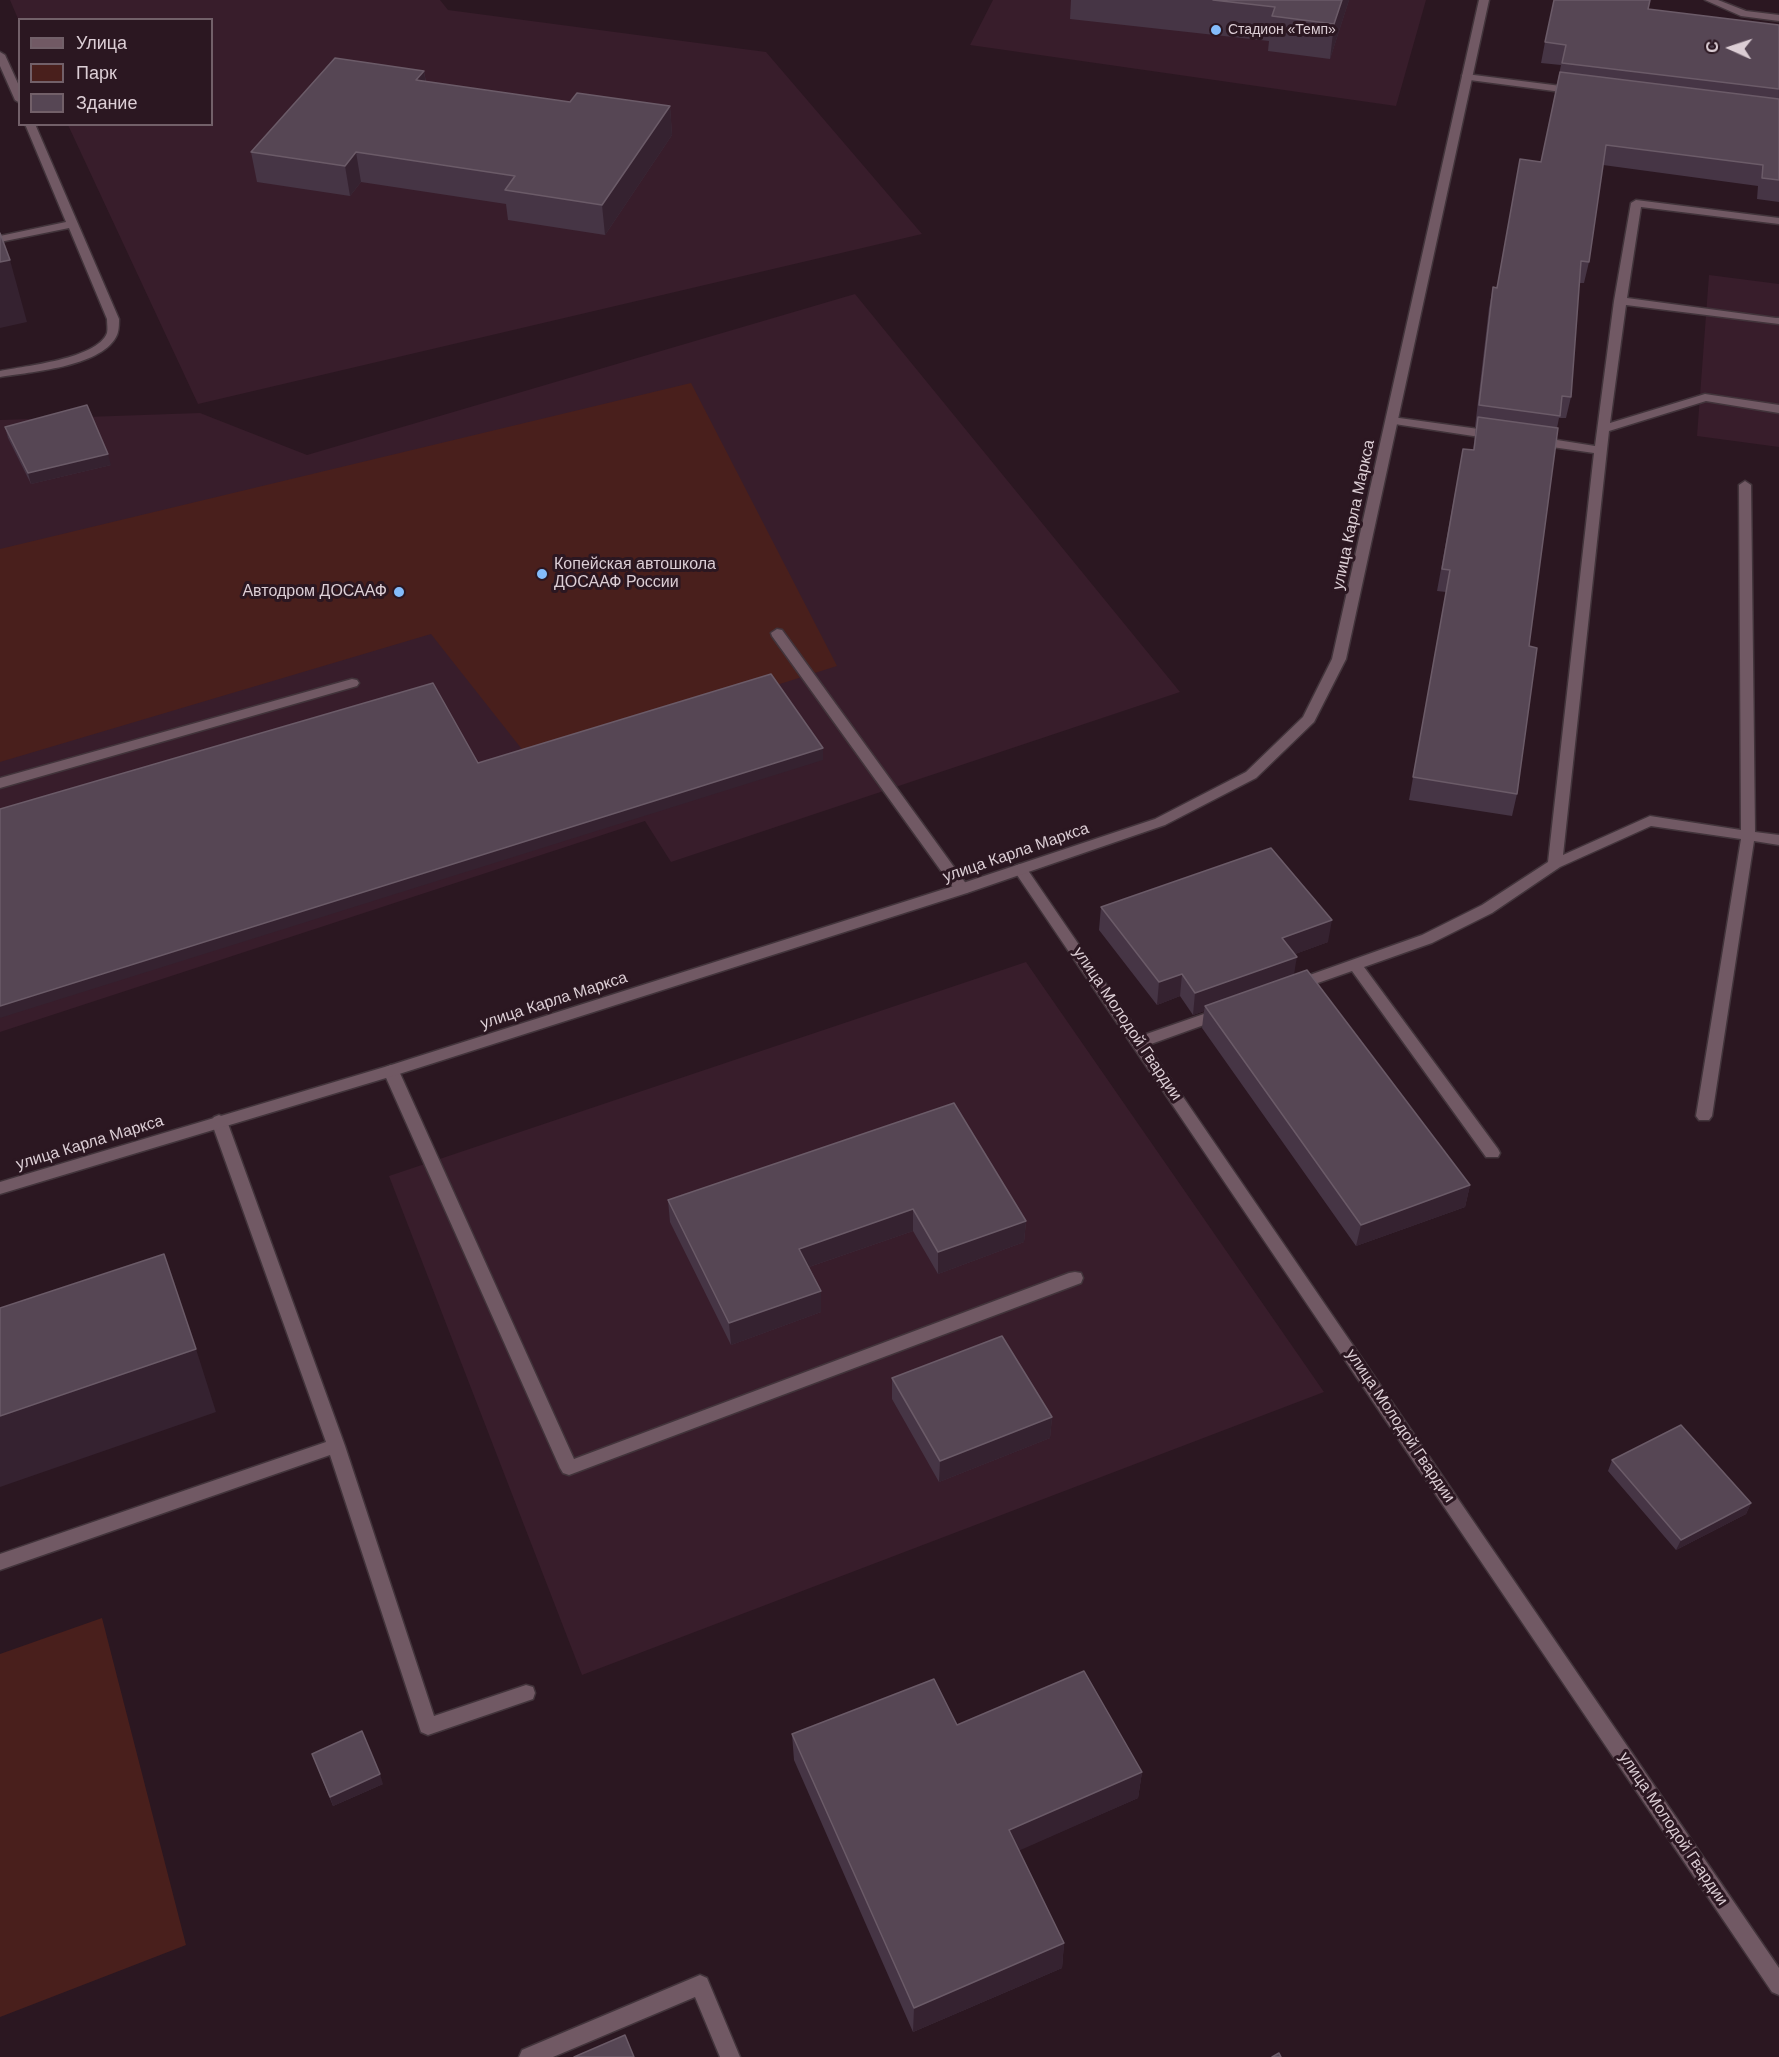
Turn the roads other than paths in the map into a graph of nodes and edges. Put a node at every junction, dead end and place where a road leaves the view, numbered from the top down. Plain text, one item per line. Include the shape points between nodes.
1 (1484, 0) edge
2 (1710, 0) edge
3 (1779, 18) edge
4 (0, 55) edge
5 (3, 69) edge
6 (1467, 77) junction
7 (1594, 93) edge
8 (18, 96) edge
9 (31, 126) edge
10 (1779, 221) edge
11 (72, 224) junction
12 (0, 239) edge
13 (1620, 301) junction
14 (1776, 321) dead end
15 (0, 374) edge
16 (1779, 409) edge
17 (1392, 422) junction
18 (1603, 429) junction
19 (1508, 437) edge
20 (1531, 440) edge
21 (1600, 450) junction
22 (1745, 485) dead end
23 (777, 633) dead end
24 (352, 683) dead end
25 (0, 783) edge
26 (1748, 836) junction
27 (1779, 840) edge
28 (1555, 864) junction
29 (1020, 869) junction
30 (962, 889) junction
31 (1355, 965) junction
32 (1280, 992) edge
33 (1237, 1007) edge
34 (1140, 1042) junction
35 (391, 1071) junction
36 (1704, 1116) dead end
37 (219, 1121) junction
38 (1492, 1153) dead end
39 (0, 1188) edge
40 (1075, 1278) dead end
41 (336, 1446) junction
42 (0, 1562) edge
43 (526, 1693) dead end
44 (1779, 1985) edge
45 (529, 2057) edge
46 (730, 2057) edge

1 - 6 street, улица Карла Маркса
2 - 3 street via 1744,14
4 - 5 street
5 - 8 street
6 - 7 street
6 - 17 street, улица Карла Маркса
9 - 11 street
10 - 13 street via 1636,203
11 - 12 street
11 - 15 street via 113,319 110,338 89,354
13 - 14 street
13 - 18 street
16 - 18 street via 1705,398
17 - 19 street
17 - 29 street, улица Карла Маркса via 1339,659 1309,719 1251,775 1160,822
18 - 21 street
20 - 21 street
21 - 28 street
22 - 26 street
23 - 30 street
24 - 25 street
26 - 27 street
26 - 28 street via 1650,821
26 - 36 street
28 - 31 street via 1477,914 1426,939
29 - 30 street, улица Карла Маркса
29 - 34 street, улица Молодой Гвардии
30 - 35 street, улица Карла Маркса
31 - 32 street
31 - 38 street
33 - 34 street
34 - 44 street, улица Молодой Гвардии
35 - 37 street, улица Карла Маркса
35 - 40 street via 569,1468
37 - 39 street, улица Карла Маркса
37 - 41 street
41 - 42 street
41 - 43 street via 428,1726
45 - 46 street via 700,1985

